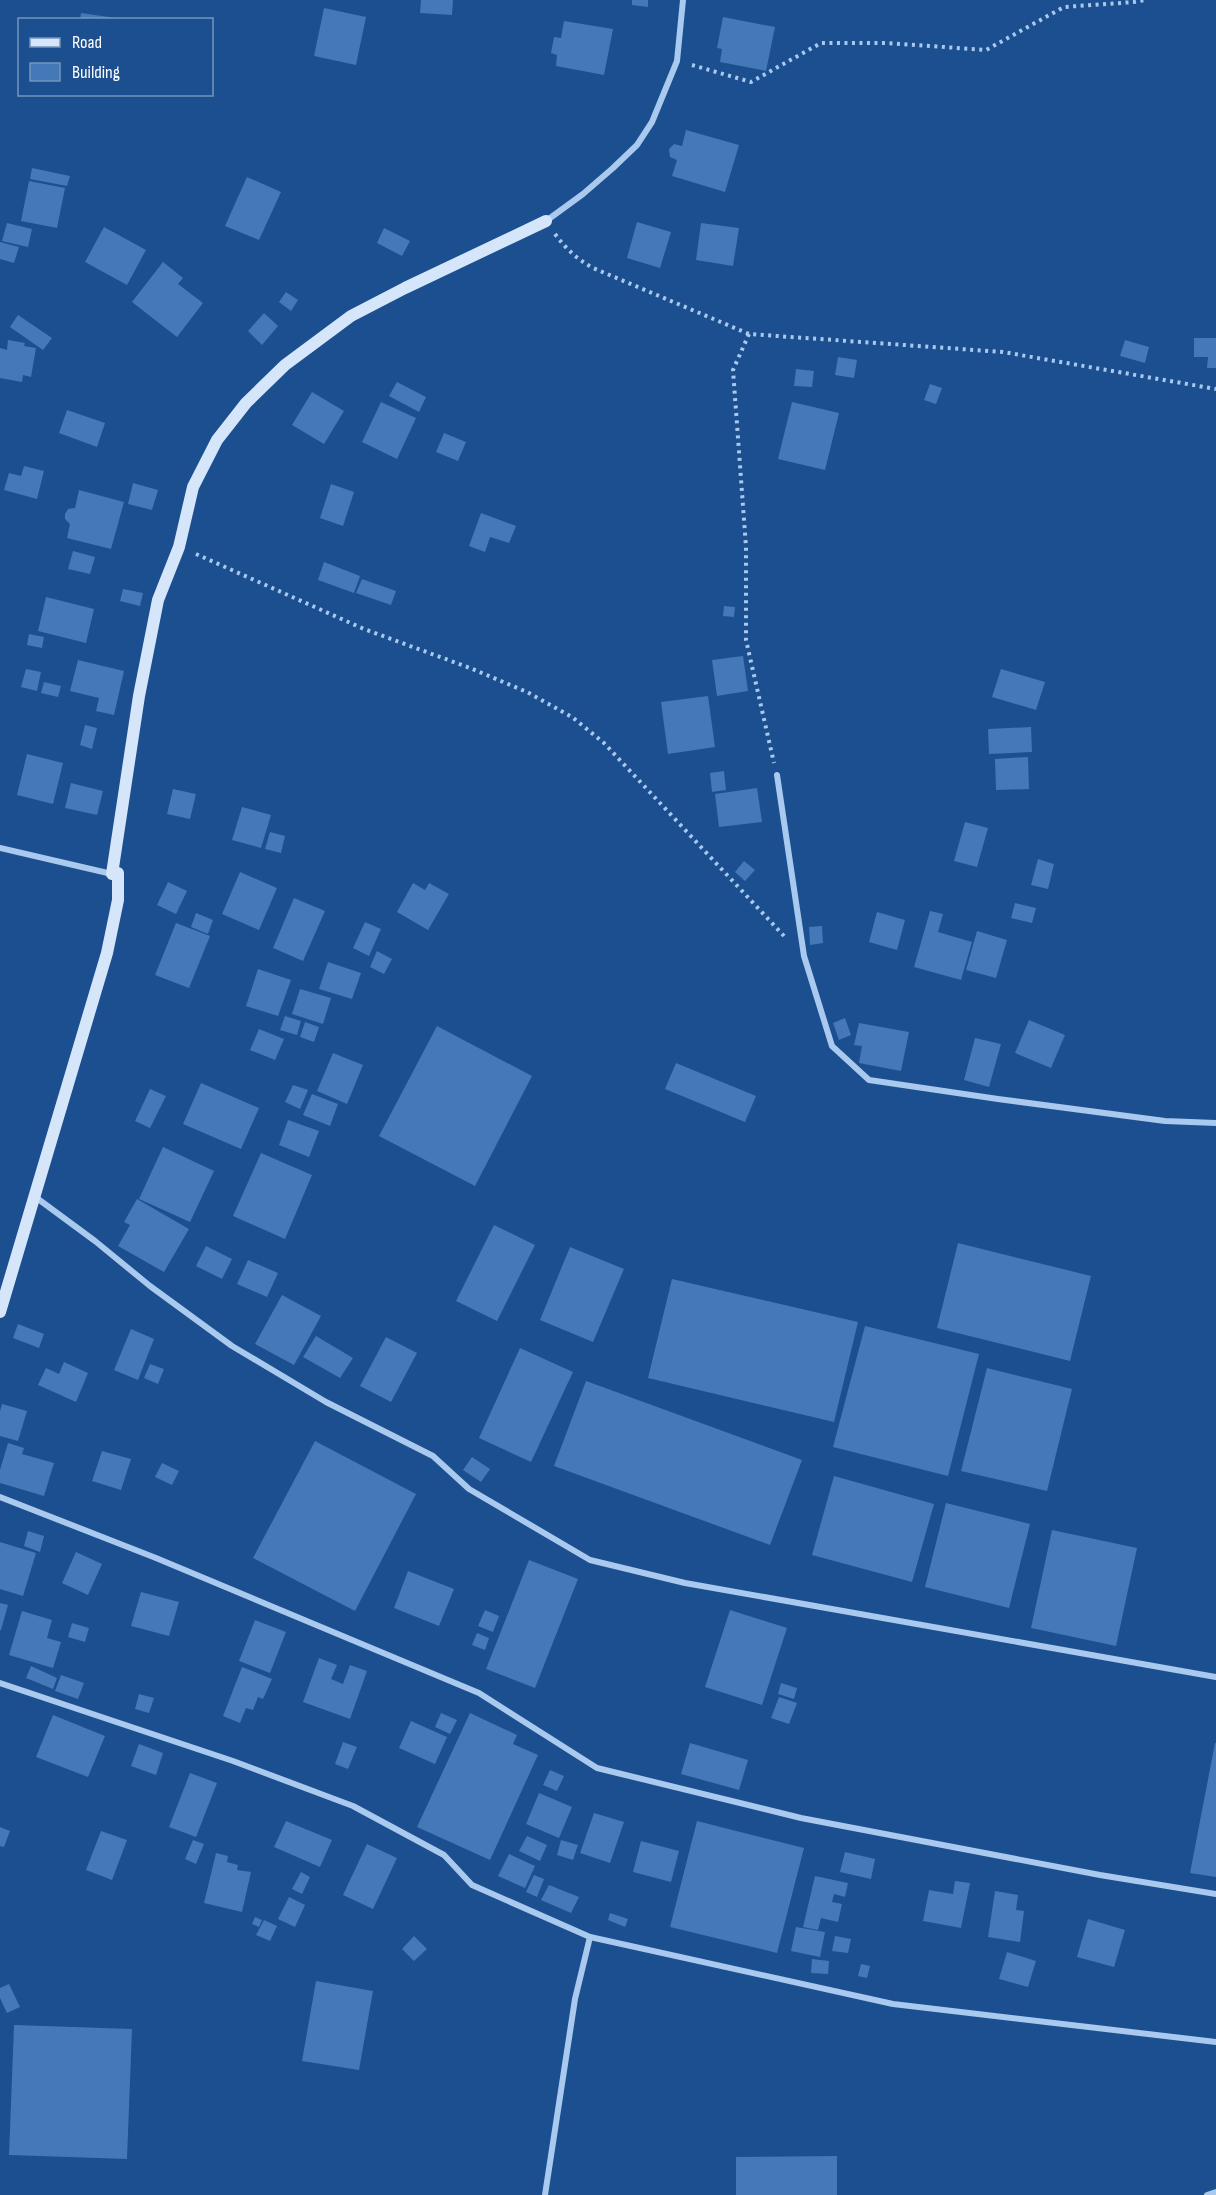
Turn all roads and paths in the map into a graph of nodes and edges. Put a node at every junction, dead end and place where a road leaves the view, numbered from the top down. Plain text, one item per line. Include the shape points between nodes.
1 (683, 0) edge
2 (1145, 0) edge
3 (677, 61) junction
4 (546, 221) junction
5 (749, 334) junction
6 (1216, 389) edge
7 (179, 547) junction
8 (777, 775) joint
9 (0, 848) edge
10 (112, 874) junction
11 (804, 956) junction
12 (1216, 1123) edge
13 (34, 1196) junction
14 (0, 1312) edge
15 (0, 1497) edge
16 (1216, 1677) edge
17 (0, 1683) edge
18 (1216, 1894) edge
19 (590, 1937) junction
20 (1216, 2042) edge
21 (1216, 2192) edge
22 (545, 2195) edge
23 (1207, 2195) edge

1 - 3 street
2 - 3 path via 1064,7 986,50 821,43 751,82
3 - 4 street via 652,122 637,145
4 - 5 path via 564,247 592,268
4 - 7 street via 351,316 285,365 246,403 217,440 193,487
5 - 6 path via 1003,352
5 - 8 path via 733,370 746,547 746,640
7 - 10 street via 156,610
7 - 11 path via 364,629 527,692 572,717 604,743
8 - 11 street
9 - 10 street
10 - 13 street via 118,873 118,900 108,953
11 - 12 street via 832,1046 868,1080 1165,1121
13 - 14 street
13 - 16 street via 232,1346 326,1402 433,1456 469,1489 590,1560 685,1583
15 - 18 street via 479,1693 597,1767 801,1818
17 - 19 street via 233,1761 353,1806 444,1855 472,1885
19 - 20 street via 893,2004
19 - 22 street via 575,1999
21 - 23 street

